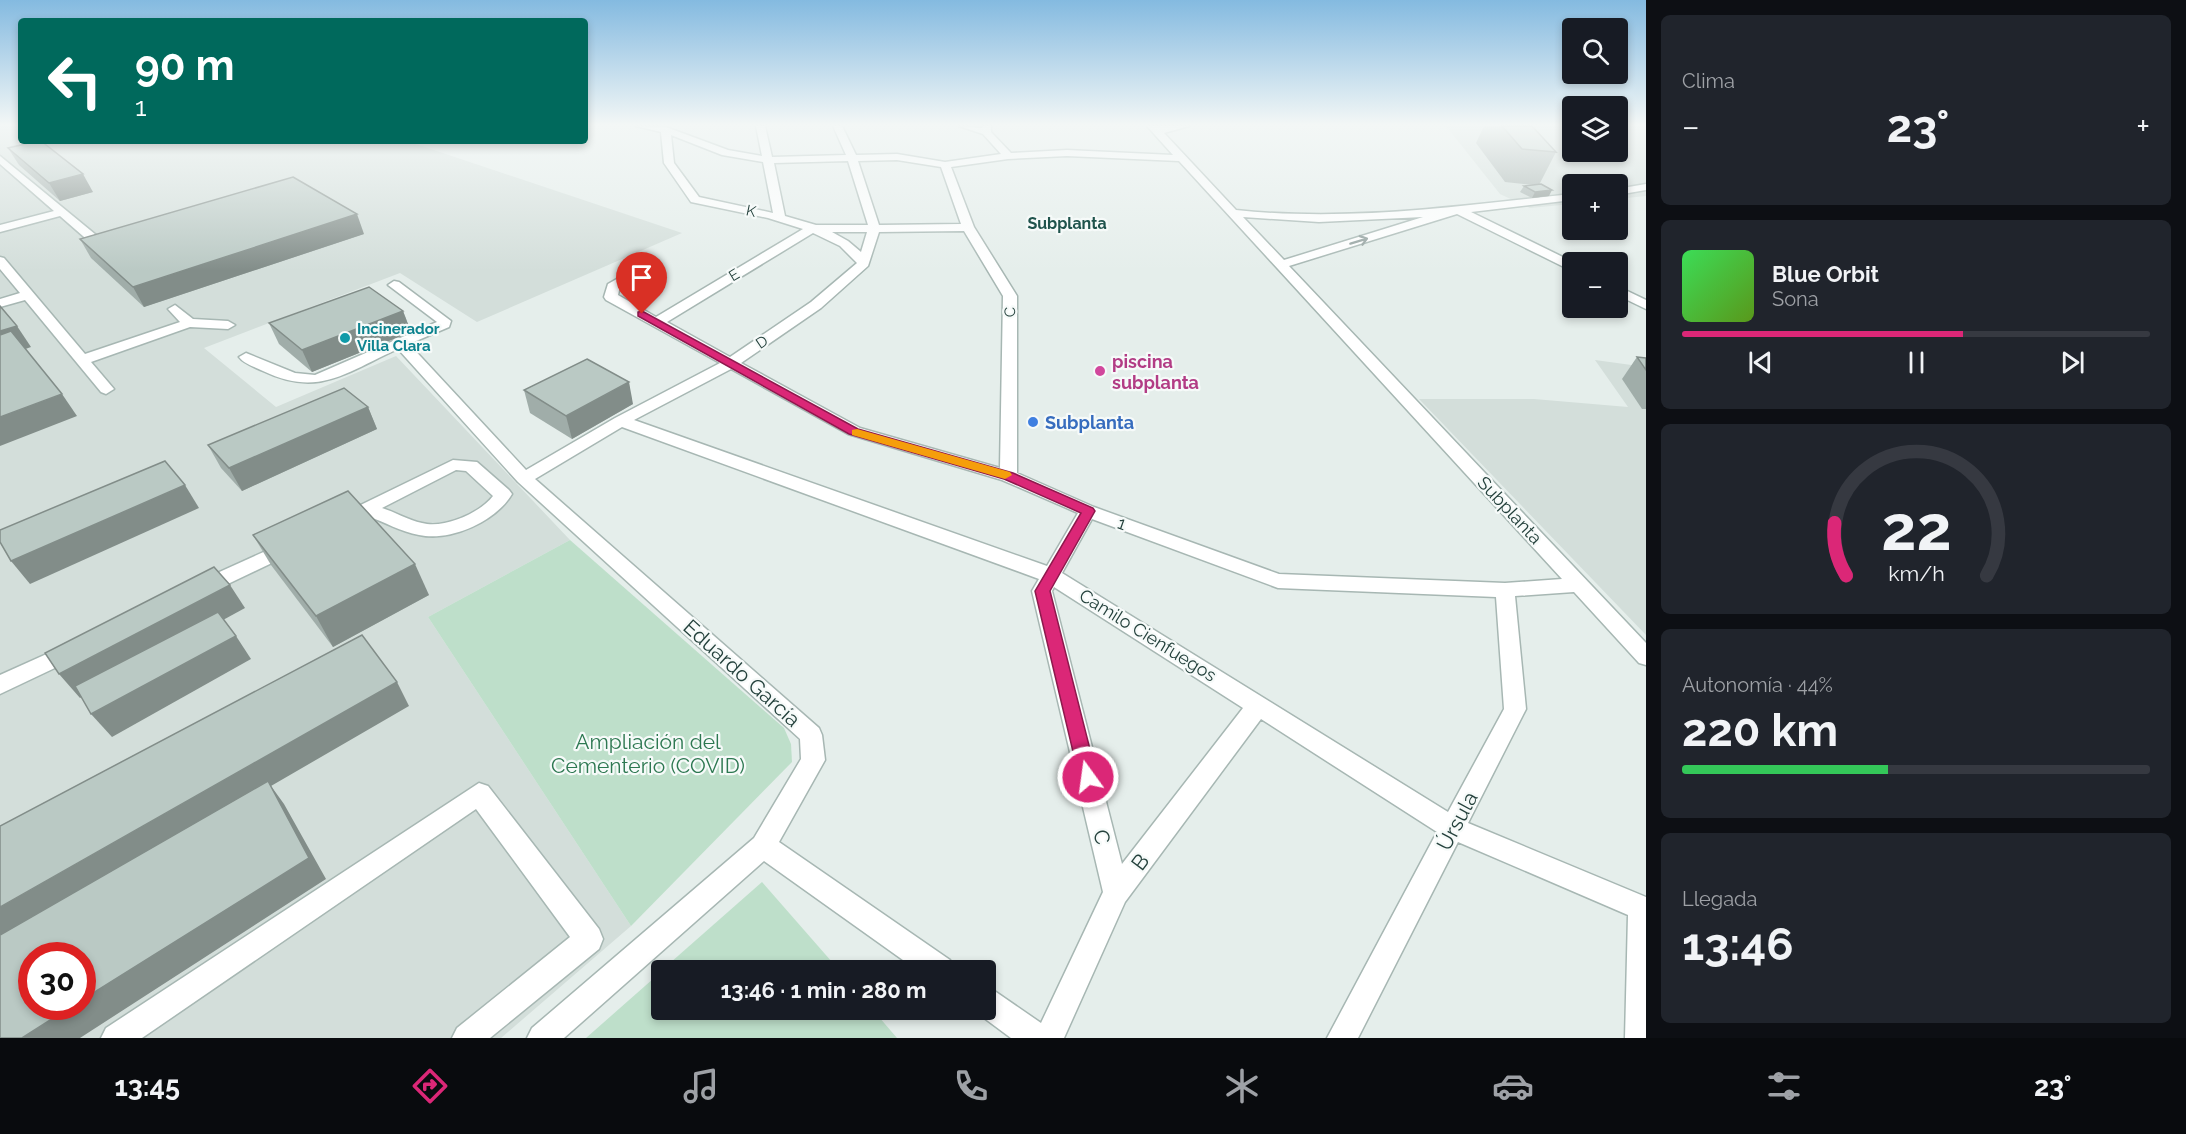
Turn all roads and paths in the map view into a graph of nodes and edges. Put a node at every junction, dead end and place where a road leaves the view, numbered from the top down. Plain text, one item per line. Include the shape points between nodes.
1 (18, 174) edge
2 (677, 174) edge
3 (771, 174) edge
4 (857, 174) edge
5 (949, 174) edge
6 (1199, 174) edge
7 (1646, 187) edge
8 (1628, 190) edge
9 (1562, 198) edge
10 (1458, 210) junction
11 (62, 212) junction
12 (1235, 213) junction
13 (780, 218) junction
14 (1284, 219) junction
15 (968, 226) junction
16 (873, 228) junction
17 (0, 229) edge
18 (811, 229) junction
19 (1324, 240) junction
20 (103, 247) edge
21 (0, 261) edge
22 (1562, 262) edge
23 (864, 263) junction
24 (1283, 264) junction
25 (647, 267) dead end
26 (28, 295) junction
27 (1628, 296) edge
28 (382, 299) edge
29 (0, 303) edge
30 (1646, 305) edge
31 (175, 309) dead end
32 (657, 322) junction
33 (189, 323) junction
34 (228, 325) dead end
35 (401, 344) junction
36 (246, 357) dead end
37 (82, 360) junction
38 (729, 364) junction
39 (106, 390) dead end
40 (621, 421) junction
41 (1008, 476) junction
42 (524, 478) junction
43 (367, 508) junction
44 (1088, 511) junction
45 (324, 529) edge
46 (302, 540) edge
47 (1050, 575) junction
48 (1580, 585) junction
49 (1505, 590) junction
50 (184, 597) edge
51 (86, 644) edge
52 (1646, 657) edge
53 (0, 686) edge
54 (1259, 704) junction
55 (1453, 828) junction
56 (763, 846) junction
57 (1116, 893) junction
58 (1644, 910) edge
59 (926, 960) edge
60 (996, 1009) edge
61 (116, 1038) edge
62 (467, 1038) edge
63 (542, 1038) edge
64 (1036, 1038) edge
65 (1049, 1038) edge
66 (1342, 1038) edge
67 (1640, 1038) edge

1 - 11 street
2 - 13 street, K via 695,200
3 - 13 street
4 - 16 street
5 - 15 street, C
6 - 12 street, Subplanta
7 - 8 street
9 - 10 street
10 - 14 street via 1390,218
19 -> 10 street
10 - 22 street
11 - 17 street
11 - 20 street
12 - 14 street
12 - 24 street, Subplanta
13 - 18 street, K
14 - 19 street via 1306,224
15 - 16 street, K
15 - 41 street, C via 1011,296
16 - 18 street, K
16 - 23 street
18 - 23 street, K via 843,242
18 - 32 street, E
19 - 24 street
21 - 26 street
23 - 38 street, D via 816,306
24 - 48 street, Subplanta
25 - 32 street, 1 via 614,284 611,297
26 - 29 street
26 - 37 street
27 - 30 street
28 - 35 street via 398,288 444,321
31 - 33 street
32 - 38 street, 1
33 - 34 street
33 - 37 street
35 - 36 street via 309,381
35 - 42 street, Eduardo García
37 - 39 street
38 - 40 street, D
38 - 41 street, 1 via 854,431
40 - 42 street, D
40 - 47 street, Camilo Cienfuegos
41 - 44 street, 1
42 - 56 street, Eduardo García via 811,735 813,760
43 - 43 street via 453,465 471,466 503,494 496,507 433,533
43 - 45 street
44 - 47 street, C
44 - 49 street, 1 via 1278,581
46 - 50 street
47 - 54 street, Camilo Cienfuegos
47 - 57 street, C via 1042,591
48 - 49 street, 1
48 - 52 street, Subplanta
49 - 55 street, Úrsula via 1515,709
51 - 53 street
54 - 55 street, Camilo Cienfuegos
54 - 57 street, B
55 - 58 street, Camilo Cienfuegos
55 - 66 street, Úrsula
56 - 59 street
56 - 63 street, Eduardo García
57 - 65 street, B
58 - 67 street
60 - 64 street
61 - 62 street via 479,794 589,939

